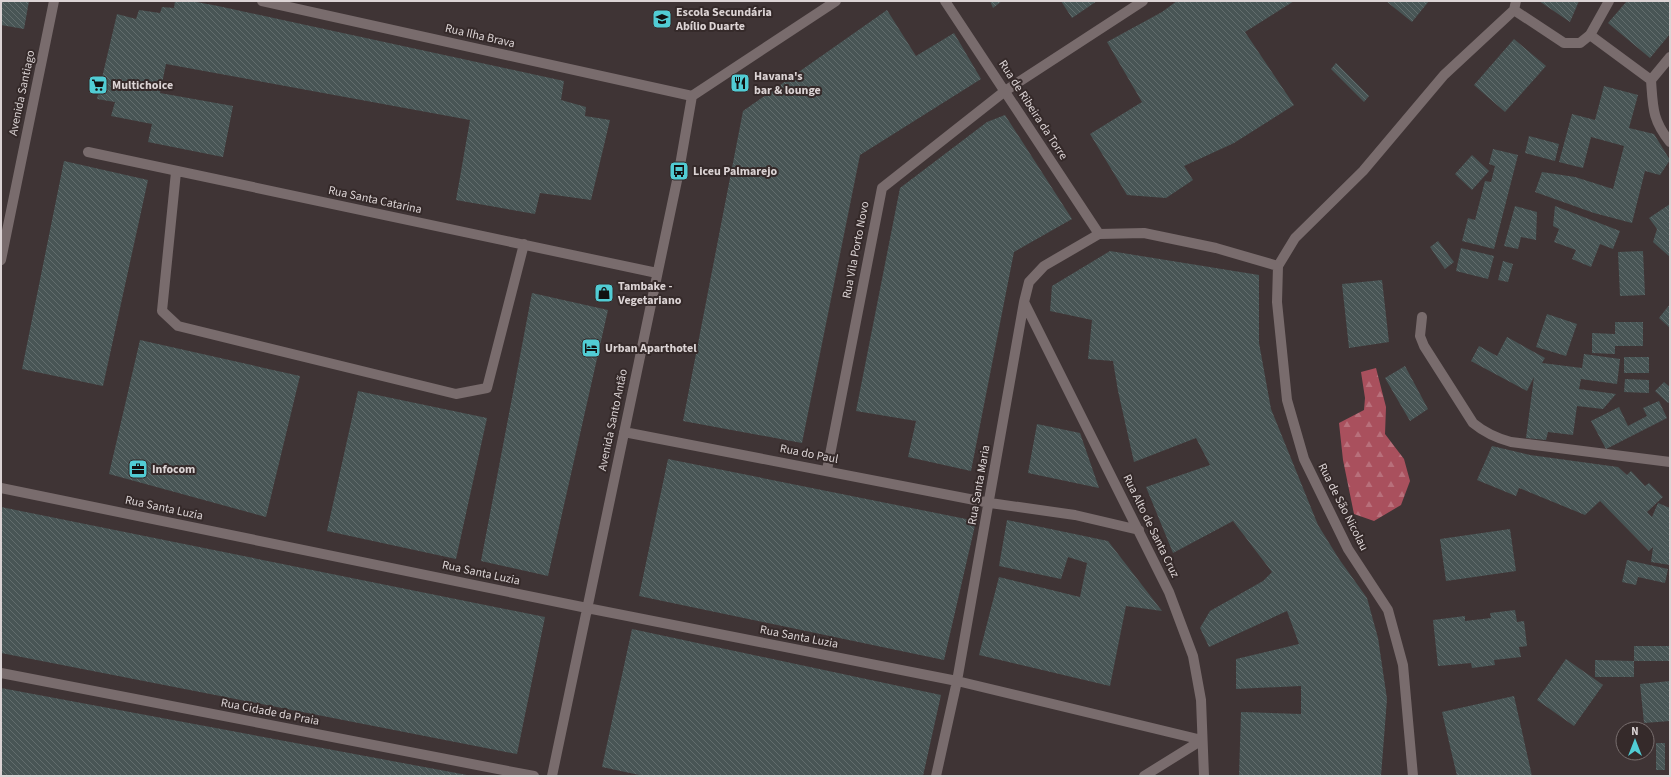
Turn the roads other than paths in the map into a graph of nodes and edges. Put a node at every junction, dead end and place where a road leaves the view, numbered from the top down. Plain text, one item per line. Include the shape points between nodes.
1 (54, 1) edge
2 (262, 1) edge
3 (836, 1) edge
4 (946, 1) edge
5 (1143, 1) edge
6 (1609, 1) edge
7 (1515, 5) edge
8 (1590, 35) junction
9 (1670, 57) edge
10 (1651, 80) junction
11 (1005, 91) junction
12 (692, 96) junction
13 (1670, 142) edge
14 (88, 152) dead end
15 (176, 172) junction
16 (1100, 234) junction
17 (524, 244) junction
18 (1, 260) edge
19 (1278, 266) junction
20 (657, 273) junction
21 (1024, 302) junction
22 (1422, 317) dead end
23 (624, 432) junction
24 (1670, 462) edge
25 (827, 470) junction
26 (1, 488) edge
27 (990, 503) junction
28 (1139, 530) junction
29 (587, 608) junction
30 (1, 673) edge
31 (957, 681) junction
32 (1202, 740) junction
33 (534, 776) edge
34 (552, 776) edge
35 (936, 776) edge
36 (1144, 776) edge
37 (1204, 776) edge
38 (1413, 776) edge

1 - 18 street, Avenida Santiago
2 - 12 street, Rua Ilha Brava
3 - 12 street
4 - 11 street, Rua de Ribeira da Torre
5 - 11 street, Rua Vila Porto Novo
6 - 8 street
7 - 8 street via 1564,43 1580,43
7 - 19 street via 1444,75 1363,171 1295,238
8 - 10 street
9 - 10 street
10 - 13 street via 1654,113 1658,126
11 - 16 street, Rua de Ribeira da Torre
11 - 25 street, Rua Vila Porto Novo via 882,188
12 - 20 street, Avenida Santo Antão
14 - 15 street, Rua Santa Catarina
15 - 17 street, Rua Santa Catarina
15 - 17 street via 162,311 178,326 456,394 487,388
16 - 19 street via 1144,233 1216,248
16 - 21 street, Rua Santa Maria via 1044,266 1029,282
17 - 20 street, Rua Santa Catarina
19 - 38 street, Rua de São Nicolau via 1277,302 1287,400 1304,458 1348,549 1388,610 1403,665
20 - 23 street, Avenida Santo Antão
21 - 27 street, Rua Santa Maria
21 - 28 street, Rua Alto de Santa Cruz
22 - 24 street via 1420,336 1424,346 1473,423 1496,438
23 - 25 street, Rua do Paul
23 - 29 street, Avenida Santo Antão
25 - 27 street, Rua do Paul
26 - 29 street, Rua Santa Luzia
27 - 28 street, Rua do Paul via 1075,516
27 - 31 street, Rua Santa Maria
28 - 32 street, Rua Alto de Santa Cruz via 1169,592 1192,656 1201,700
29 - 31 street, Rua Santa Luzia
29 - 34 street, Avenida Santo Antão
30 - 33 street, Rua Cidade da Praia
31 - 32 street, Rua Santa Luzia
31 - 35 street, Rua Santa Maria
32 - 36 street
32 - 37 street, Rua Alto de Santa Cruz

